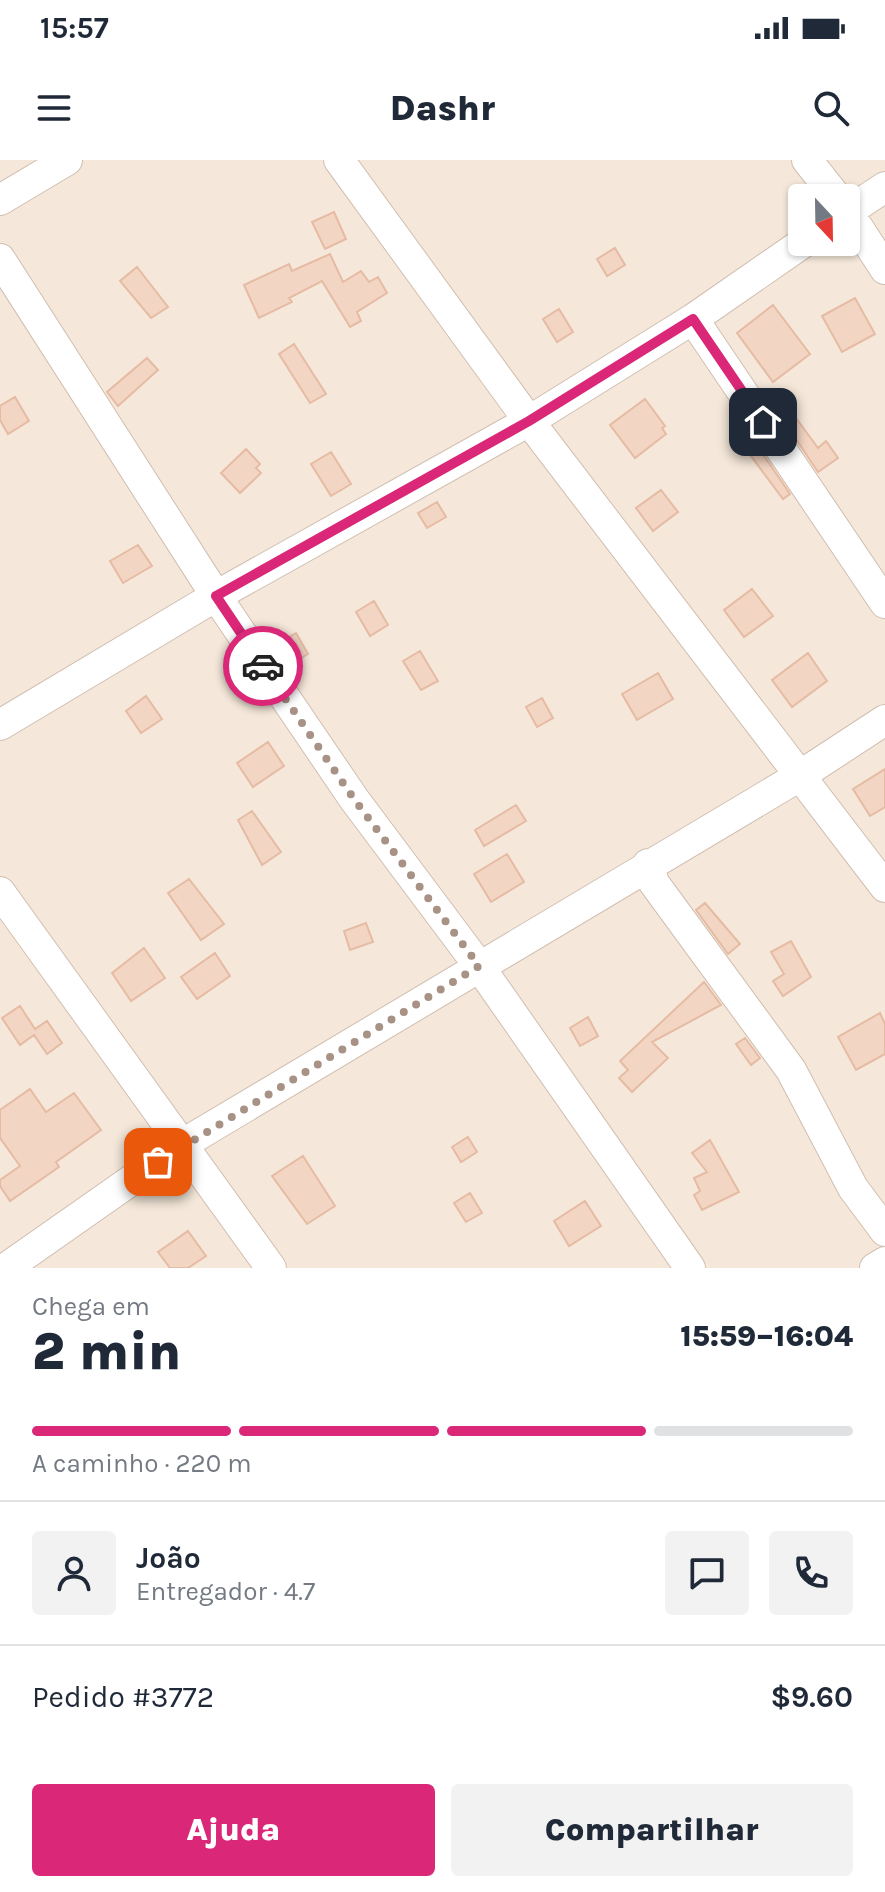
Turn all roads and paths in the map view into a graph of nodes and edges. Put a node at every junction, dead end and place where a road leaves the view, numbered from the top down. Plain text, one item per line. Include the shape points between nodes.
1 (67, 160) edge
2 (339, 160) edge
3 (807, 160) edge
4 (826, 184) edge
5 (885, 187) edge
6 (0, 200) edge
7 (860, 200) edge
8 (860, 232) edge
9 (788, 253) edge
10 (0, 259) edge
11 (885, 269) edge
12 (693, 319) junction
13 (529, 421) junction
14 (216, 596) junction
15 (885, 603) edge
16 (885, 720) edge
17 (0, 725) edge
18 (798, 777) junction
19 (648, 864) junction
20 (885, 887) edge
21 (0, 892) edge
22 (479, 966) junction
23 (183, 1144) junction
24 (885, 1231) edge
25 (885, 1262) edge
26 (6, 1268) edge
27 (271, 1268) edge
28 (690, 1268) edge
29 (875, 1268) edge

1 - 6 street
2 - 13 street
3 - 4 street
5 - 7 street
8 - 11 street
9 - 12 street
10 - 14 street
12 - 13 street
12 - 15 street
13 - 14 street
13 - 18 street
14 - 17 street
14 - 22 street via 354,799
16 - 18 street
18 - 19 street
18 - 20 street
19 - 22 street
19 - 24 street via 654,883 791,1070 853,1188
21 - 23 street
22 - 23 street
22 - 28 street
23 - 26 street
23 - 27 street
25 - 29 street

